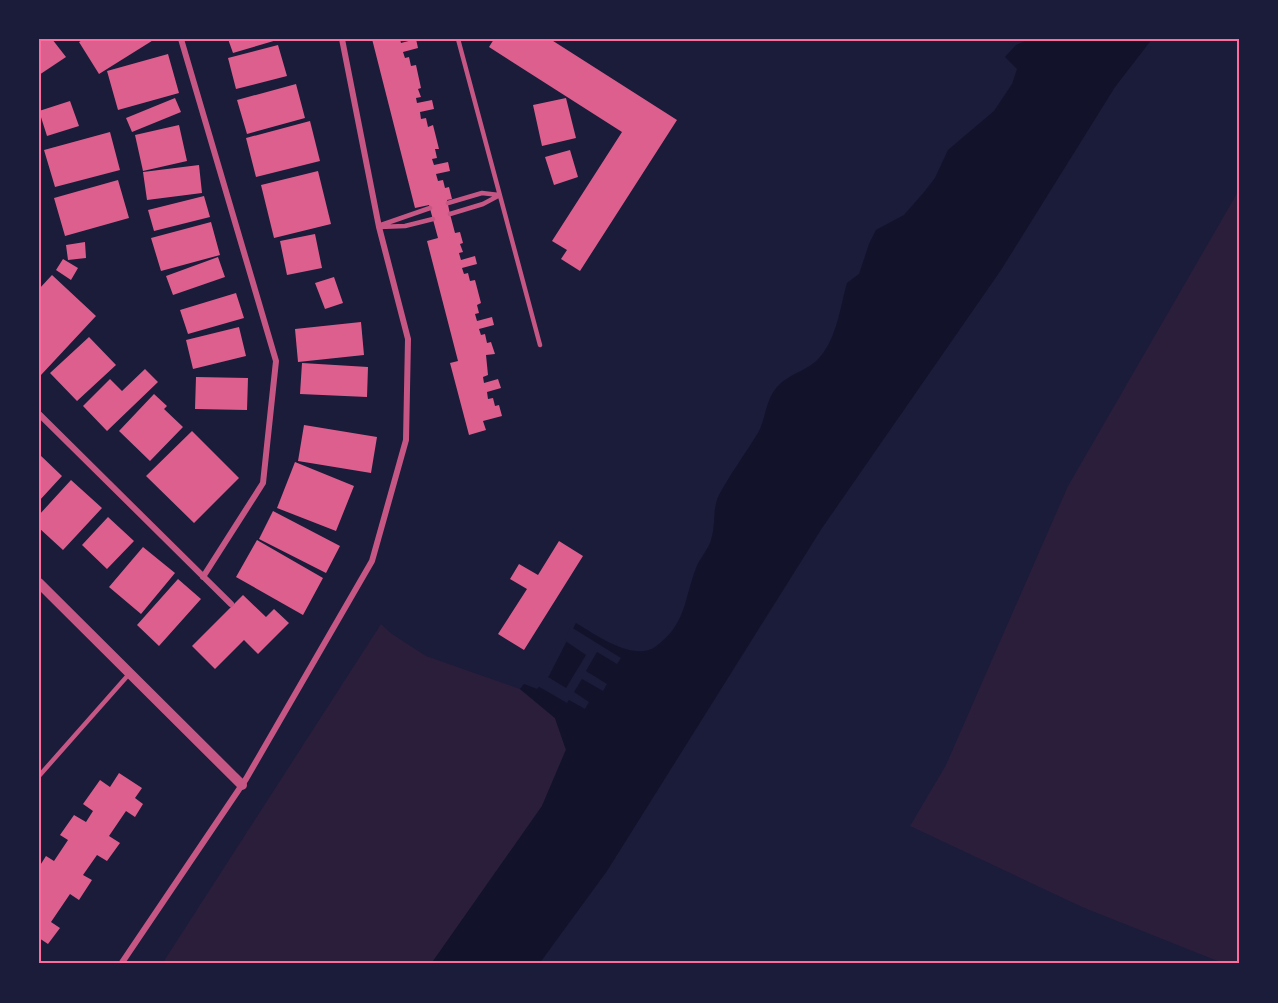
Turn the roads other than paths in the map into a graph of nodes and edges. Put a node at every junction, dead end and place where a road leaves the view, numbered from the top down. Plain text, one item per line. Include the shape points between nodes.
1 (181, 39) edge
2 (342, 39) edge
3 (458, 39) edge
4 (500, 195) junction
5 (448, 203) dead end
6 (430, 208) dead end
7 (450, 214) dead end
8 (433, 219) dead end
9 (379, 227) junction
10 (540, 345) dead end
11 (39, 414) edge
12 (203, 577) junction
13 (39, 583) edge
14 (231, 604) dead end
15 (130, 673) junction
16 (39, 776) edge
17 (242, 785) junction
18 (121, 964) edge

1 - 12 street via 276,361 263,483
2 - 9 street
3 - 4 lane
4 - 5 lane via 482,193
4 - 7 lane
4 - 10 lane
6 - 9 lane
8 - 9 lane
9 - 17 street via 408,339 406,440 372,561
11 - 12 street
12 - 14 street
13 - 15 street
15 - 16 lane
15 - 17 street
17 - 18 street

